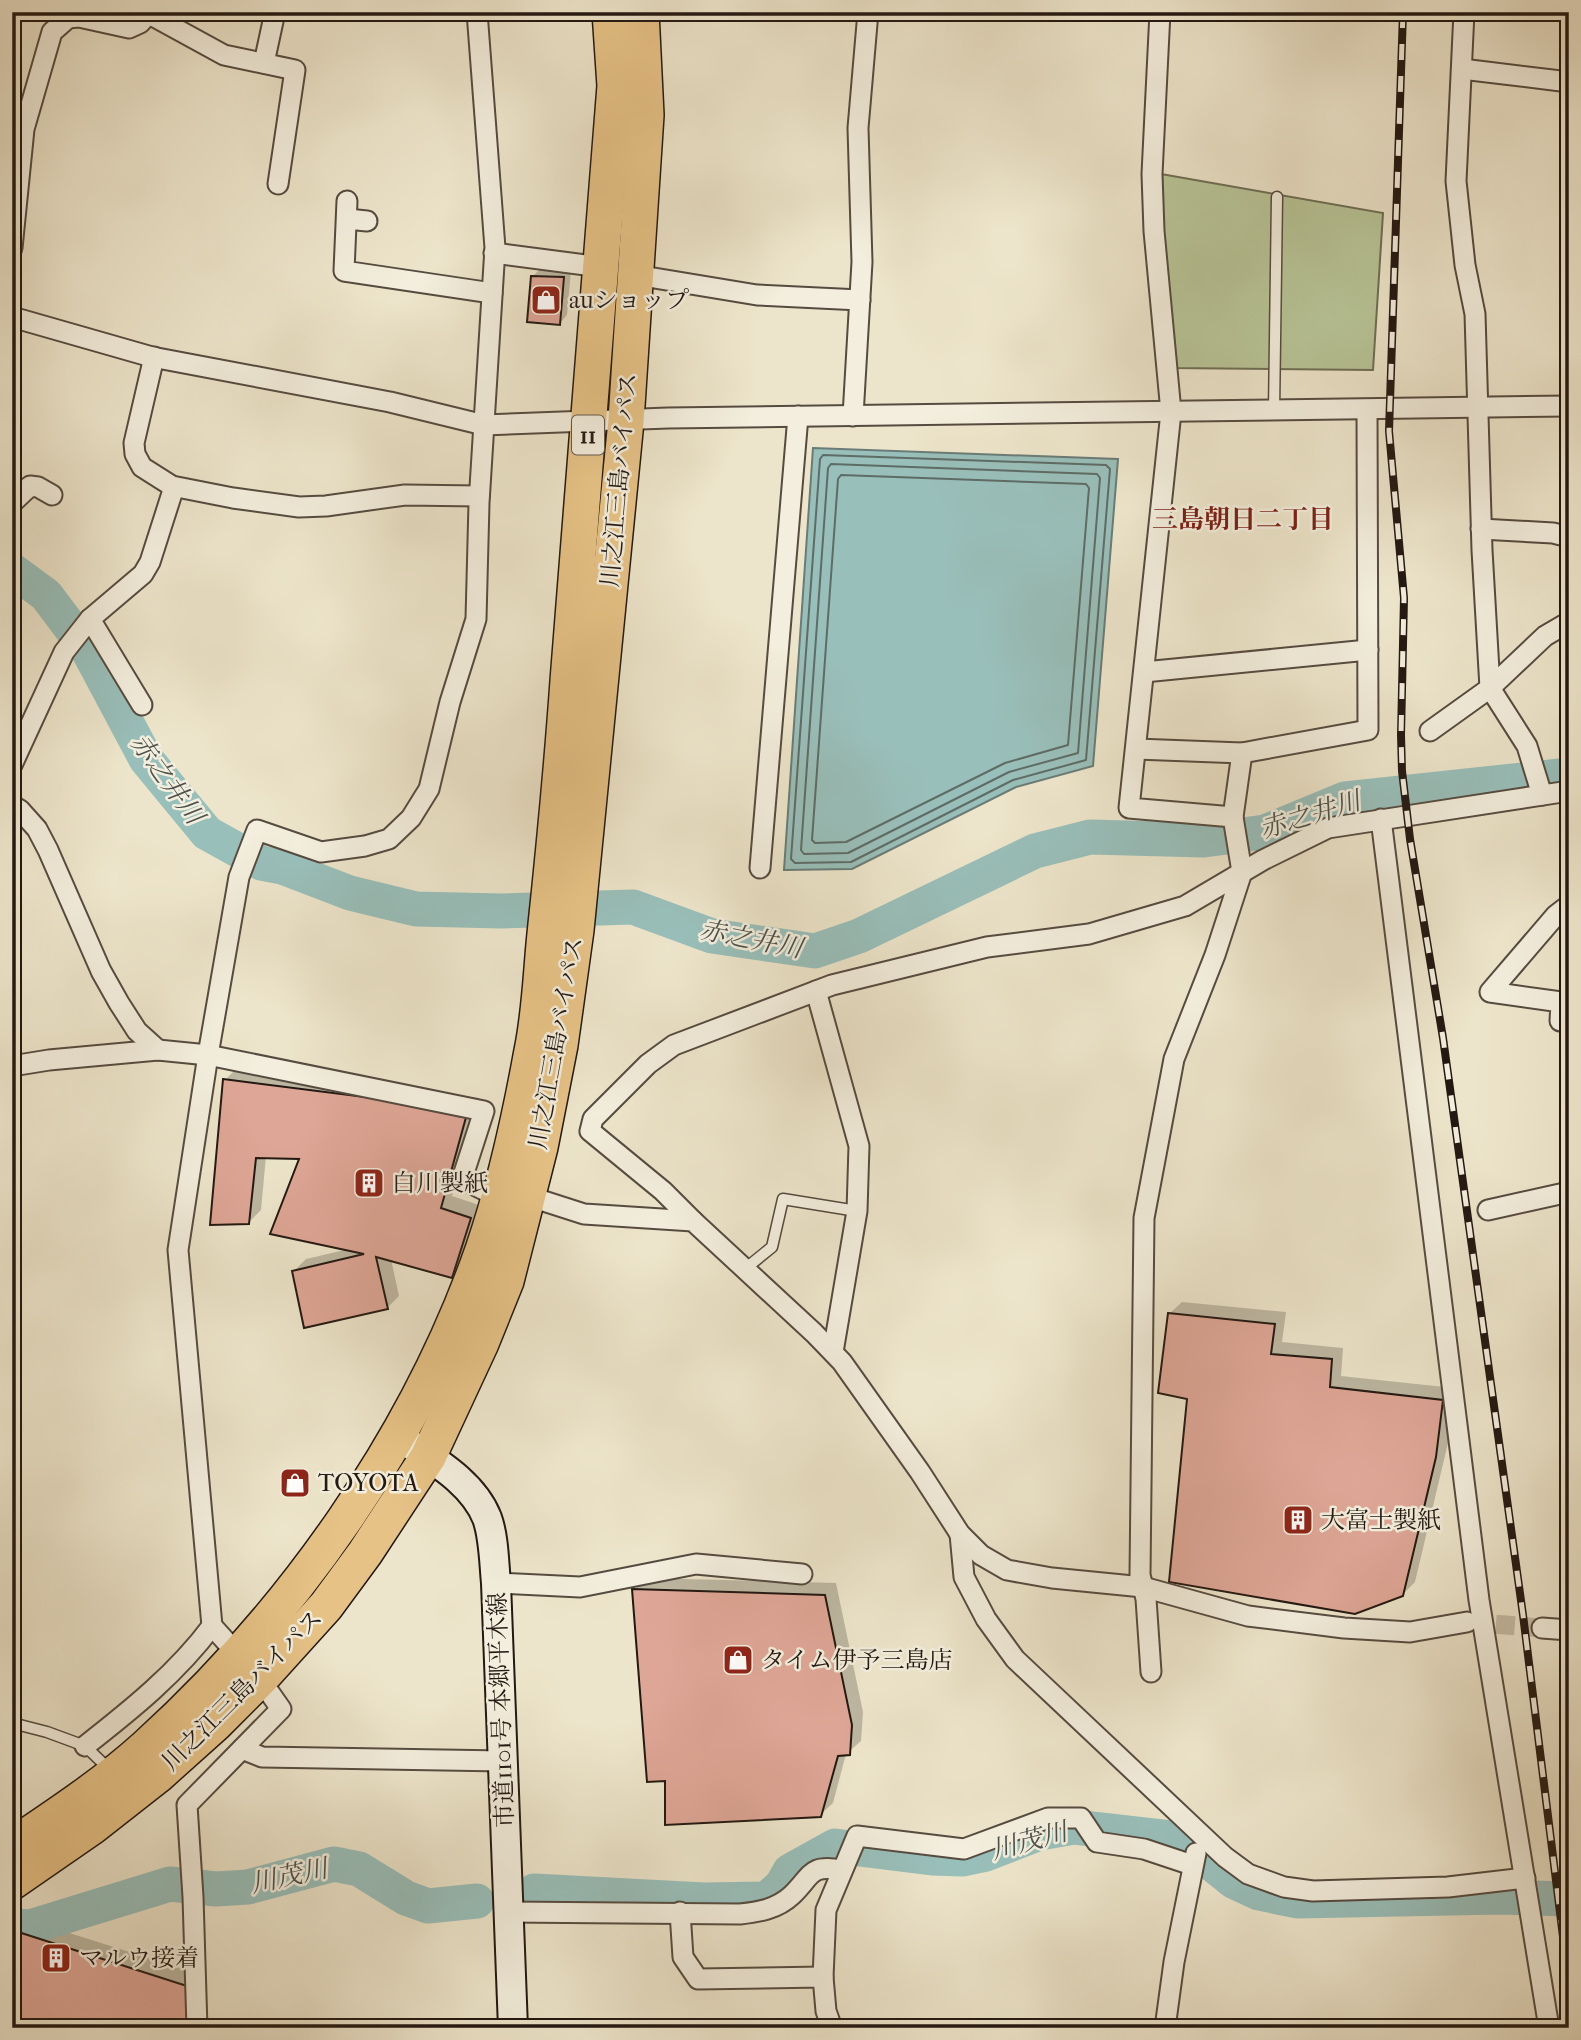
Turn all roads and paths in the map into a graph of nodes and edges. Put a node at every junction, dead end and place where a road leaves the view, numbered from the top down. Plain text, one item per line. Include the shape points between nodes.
1 (275, 12) edge
2 (477, 12) edge
3 (610, 12) edge
4 (641, 12) edge
5 (867, 12) edge
6 (1160, 12) edge
7 (1464, 12) edge
8 (150, 13) edge
9 (264, 63) junction
10 (1462, 69) junction
11 (1569, 82) edge
12 (16, 168) edge
13 (278, 184) dead end
14 (1277, 197) dead end
15 (368, 221) dead end
16 (12, 248) edge
17 (494, 253) junction
18 (601, 267) junction
19 (636, 275) junction
20 (492, 293) junction
21 (860, 300) junction
22 (12, 317) edge
23 (154, 357) junction
24 (1569, 407) edge
25 (1479, 408) junction
26 (1367, 410) junction
27 (1274, 411) junction
28 (1171, 412) junction
29 (798, 416) junction
30 (853, 416) junction
31 (626, 421) junction
32 (589, 423) junction
33 (484, 425) junction
34 (174, 487) junction
35 (52, 495) dead end
36 (479, 496) junction
37 (12, 503) edge
38 (1481, 528) junction
39 (1569, 537) edge
40 (90, 620) junction
41 (1569, 622) edge
42 (1368, 650) junction
43 (1144, 672) junction
44 (1490, 688) junction
45 (142, 705) dead end
46 (1430, 731) dead end
47 (1136, 749) junction
48 (1242, 752) junction
49 (12, 765) edge
50 (1540, 790) junction
51 (1569, 791) edge
52 (12, 805) edge
53 (1381, 819) junction
54 (1233, 822) junction
55 (569, 854) junction
56 (1240, 863) junction
57 (760, 868) dead end
58 (1569, 905) edge
59 (816, 991) junction
60 (1560, 1021) dead end
61 (158, 1050) junction
62 (208, 1055) junction
63 (12, 1066) edge
64 (1569, 1192) edge
65 (513, 1197) junction
66 (1488, 1210) dead end
67 (857, 1212) junction
68 (693, 1221) junction
69 (745, 1269) junction
70 (832, 1352) junction
71 (397, 1435) junction
72 (428, 1457) junction
73 (960, 1534) junction
74 (802, 1574) dead end
75 (496, 1583) junction
76 (1143, 1587) junction
77 (1467, 1622) tunnel mouth
78 (212, 1626) junction
79 (1542, 1628) tunnel mouth
80 (1569, 1630) edge
81 (248, 1667) junction
82 (1151, 1672) dead end
83 (12, 1723) edge
84 (85, 1746) junction
85 (242, 1749) junction
86 (503, 1761) junction
87 (114, 1773) junction
88 (1202, 1837) junction
89 (12, 1846) edge
90 (848, 1856) junction
91 (1192, 1863) junction
92 (12, 1882) edge
93 (1526, 1882) junction
94 (508, 1912) junction
95 (680, 1912) junction
96 (823, 1977) junction
97 (197, 2028) edge
98 (513, 2028) edge
99 (832, 2028) edge
100 (1165, 2028) edge
101 (1549, 2028) edge

1 - 9 street
2 - 17 street
3 - 18 highway, 川之江三島バイパス / 11 via 615,86
4 - 19 highway, 川之江三島バイパス / 11 via 646,115
5 - 21 street via 858,128
6 - 28 street via 1152,174
7 - 10 street
8 - 9 street via 224,55
8 - 12 street via 129,29 79,17 68,18 51,32
9 - 13 street via 295,70
10 - 11 street
10 - 25 street via 1456,181 1475,314
12 - 16 street
14 - 27 lane
15 - 20 street via 347,210 344,271 382,287
17 - 18 street
17 - 20 street
18 - 32 highway, 川之江三島バイパス / 11
19 - 21 street via 757,295
19 - 31 highway, 川之江三島バイパス / 11
20 - 33 street
21 - 30 street
22 - 23 street
23 - 33 street via 390,402
23 - 34 street via 135,454 142,467
24 - 25 street
25 - 26 street
25 - 38 street
26 - 27 street
26 - 42 street
27 - 28 street
28 - 30 street
28 - 43 street
29 - 30 street
29 - 31 street
29 - 57 street
31 - 32 street
31 - 55 highway, 川之江三島バイパス / 11
32 - 33 street
32 - 55 highway, 川之江三島バイパス / 11
33 - 36 street
34 - 36 street via 299,507 405,495
34 - 40 street via 144,574
35 - 37 street via 30,486
36 - 62 street via 476,619 429,789 411,818 389,839 365,846 321,852 257,830 239,877
38 - 39 street
38 - 44 street
40 - 45 street
40 - 49 street via 69,646
41 - 44 street via 1545,636
42 - 43 street
42 - 48 street via 1368,730
43 - 47 street
44 - 46 street
44 - 50 street via 1527,746
47 - 48 street
47 - 54 street via 1129,808
48 - 54 street
50 - 51 street
50 - 53 street
52 - 61 street via 37,829 119,1003 137,1031
53 - 56 street via 1328,828
53 - 93 street via 1479,1600
54 - 56 street
55 - 65 highway, 川之江三島バイパス / 11 via 561,930 560,1045
56 - 59 street via 1185,905 1089,934 987,947
56 - 76 street via 1215,955 1174,1059 1144,1218
58 - 60 street via 1490,992 1561,1002
59 - 67 street via 859,1146
59 - 68 street via 674,1045 648,1064 593,1119 590,1131
61 - 62 street
61 - 63 street
62 - 65 street via 484,1111 462,1179
62 - 78 street via 178,1250
64 - 66 street
65 - 68 street via 583,1214
65 - 71 highway, 川之江三島バイパス / 11 via 483,1250 432,1370
65 - 72 highway, 川之江三島バイパス / 11 via 506,1281
67 - 69 lane via 783,1199 772,1247
67 - 70 street
68 - 69 street
69 - 70 street
70 - 73 street
71 - 72 street, 市道1101号 本郷平木線
71 - 81 highway, 川之江三島バイパス / 11 via 326,1545 284,1599
72 - 75 street, 市道1101号 本郷平木線 via 461,1481 487,1519
72 - 81 highway, 川之江三島バイパス / 11 via 326,1606
73 - 76 street via 981,1555 1007,1570
73 - 88 street via 964,1577 986,1619 1015,1659
74 - 75 street via 696,1564 580,1587
75 - 86 street, 市道1101号 本郷平木線
76 - 77 street via 1248,1616 1344,1628 1410,1632
76 - 82 street
78 - 81 street
78 - 84 street via 196,1648 132,1709
79 - 80 street
81 - 85 street via 281,1709
81 - 87 highway, 川之江三島バイパス / 11 via 172,1722
81 - 92 highway, 川之江三島バイパス / 11 via 216,1723 158,1775
83 - 84 lane
84 - 87 lane
85 - 86 street via 262,1757
85 - 97 street via 187,1805
86 - 94 street, 市道1101号 本郷平木線
87 - 89 highway, 川之江三島バイパス / 11
88 - 91 street
88 - 93 street via 1248,1874 1284,1887 1313,1891
90 - 91 street via 857,1836 964,1849 1048,1818 1082,1818 1097,1842
90 - 95 street via 806,1876 792,1895 762,1912
90 - 96 street via 826,1910
91 - 100 street
93 - 101 street
94 - 95 street
94 - 98 street, 市道1101号 本郷平木線
95 - 96 street via 683,1957 698,1979
96 - 99 street

